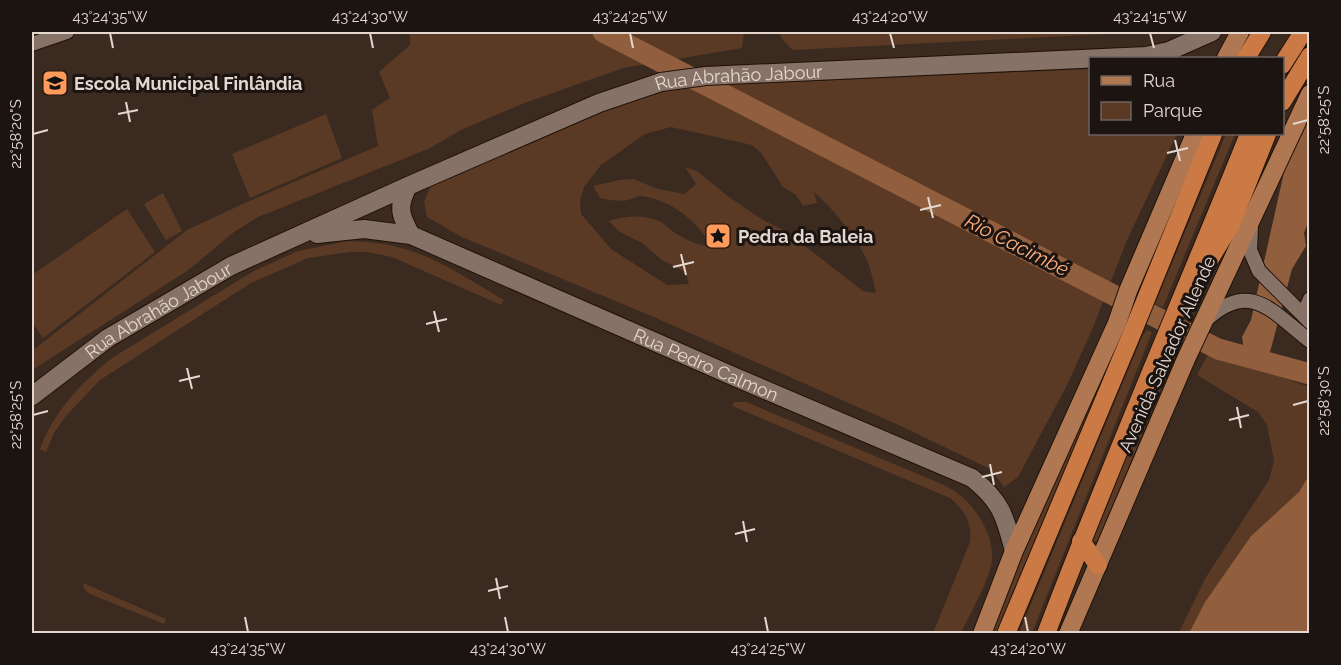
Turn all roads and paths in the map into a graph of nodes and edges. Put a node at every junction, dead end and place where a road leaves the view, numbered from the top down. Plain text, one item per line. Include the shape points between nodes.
1 (67, 32) edge
2 (1212, 32) edge
3 (1240, 32) edge
4 (1262, 32) edge
5 (1299, 38) edge
6 (32, 44) edge
7 (1310, 56) edge
8 (1124, 57) edge
9 (1227, 57) edge
10 (1247, 57) edge
11 (1089, 59) edge
12 (1284, 62) edge
13 (1310, 94) edge
14 (1284, 99) edge
15 (1195, 135) edge
16 (1213, 135) edge
17 (1249, 135) edge
18 (1267, 135) edge
19 (408, 186) junction
20 (1251, 220) junction
21 (411, 235) junction
22 (294, 238) junction
23 (1310, 299) edge
24 (1175, 317) junction
25 (1306, 319) edge
26 (1204, 322) junction
27 (1310, 341) edge
28 (32, 396) edge
29 (1081, 541) junction
30 (1014, 551) junction
31 (1098, 565) junction
32 (982, 633) edge
33 (1006, 633) edge
34 (1047, 633) edge
35 (1068, 633) edge

1 - 6 street
2 - 8 street, Rua Abrahão Jabour via 1169,51
3 - 9 main road
4 - 10 highway
5 - 12 highway
7 - 14 highway
11 - 19 street, Rua Abrahão Jabour via 706,76 661,82 599,103
13 - 20 main road, Avenida Salvador Allende
15 - 30 main road via 1117,323
16 - 33 highway
17 - 24 highway, Avenida Salvador Allende
18 - 24 highway via 1231,225
19 - 21 street via 400,206
19 - 22 street, Rua Abrahão Jabour
20 - 25 street via 1250,250 1258,271
20 - 26 main road, Avenida Salvador Allende
21 - 22 street, Rua Abrahão Jabour via 364,229
21 - 30 street, Rua Pedro Calmon via 972,478 1001,508
22 - 28 street, Rua Abrahão Jabour via 231,266 108,338
23 - 25 street
24 - 29 highway, Avenida Salvador Allende
26 - 27 street via 1224,307 1252,300
26 - 31 main road, Avenida Salvador Allende
29 - 31 highway
29 - 34 highway, Avenida Salvador Allende
30 - 32 main road
31 - 35 main road, Avenida Salvador Allende

